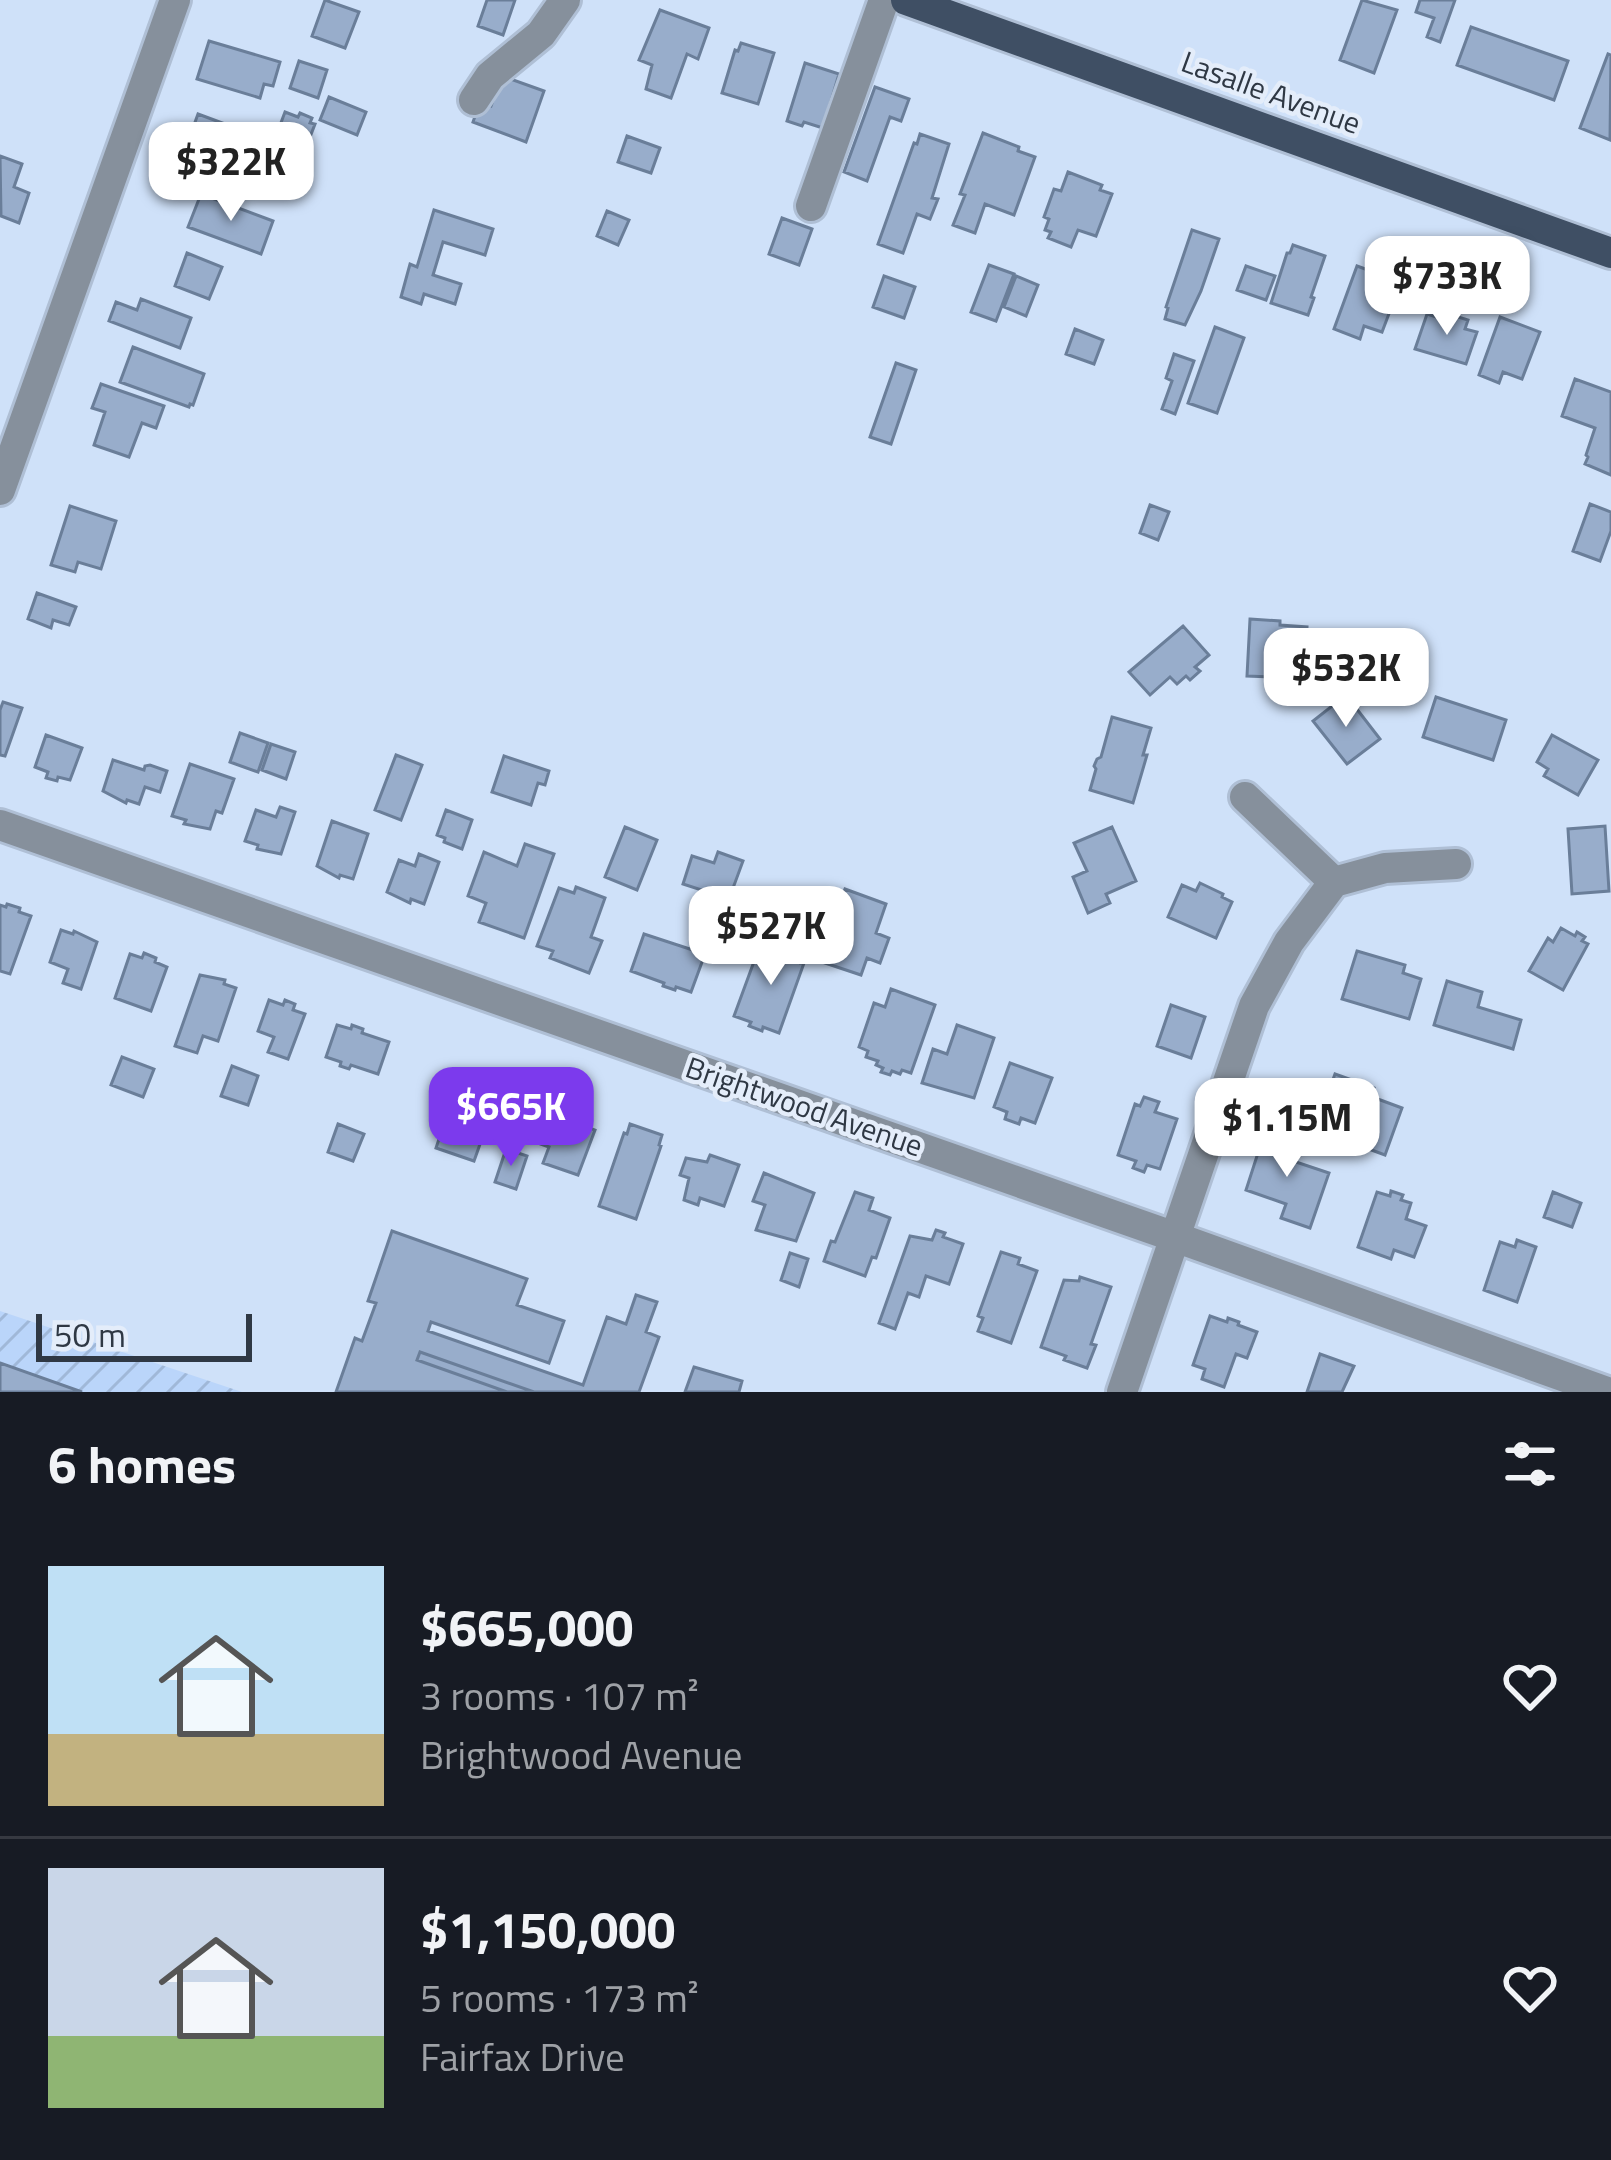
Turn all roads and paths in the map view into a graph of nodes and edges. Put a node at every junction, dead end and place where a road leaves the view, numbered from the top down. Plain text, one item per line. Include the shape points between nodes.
1 (176, 0) edge
2 (565, 0) edge
3 (884, 0) edge
4 (906, 0) edge
5 (474, 100) dead end
6 (811, 206) dead end
7 (1611, 254) edge
8 (0, 490) edge
9 (1245, 796) dead end
10 (0, 825) edge
11 (1456, 864) dead end
12 (1334, 882) junction
13 (1175, 1237) junction
14 (1122, 1392) edge
15 (1607, 1392) edge

1 - 8 street
2 - 5 street
3 - 6 street
4 - 7 main road, Lasalle Avenue
9 - 12 street
10 - 13 street, Brightwood Avenue
11 - 12 street via 1385,868
12 - 13 street via 1254,1006
13 - 14 street
13 - 15 street, Brightwood Avenue

